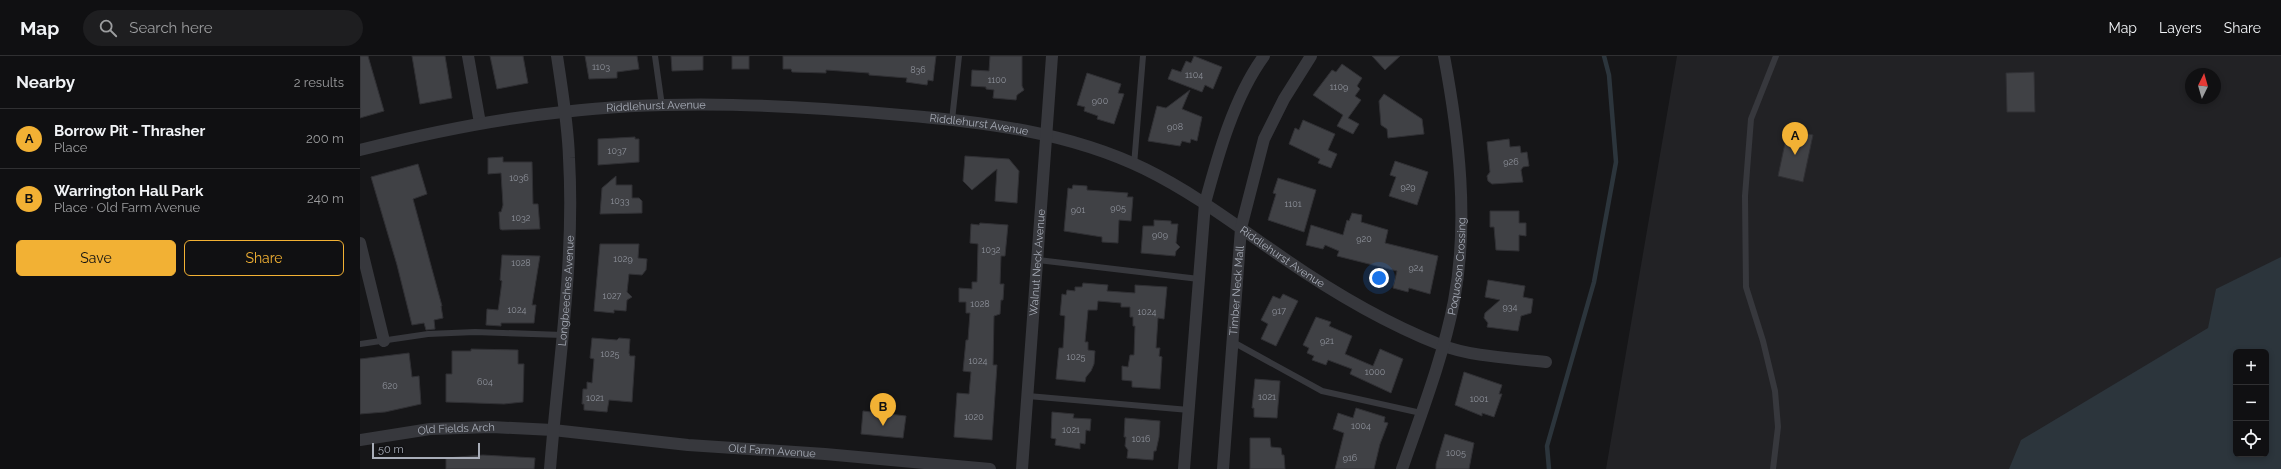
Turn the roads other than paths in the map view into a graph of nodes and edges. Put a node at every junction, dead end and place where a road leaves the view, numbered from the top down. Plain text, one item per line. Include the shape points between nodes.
1 (468, 56) edge
2 (557, 56) edge
3 (655, 56) edge
4 (959, 56) edge
5 (1052, 56) edge
6 (1143, 56) edge
7 (1311, 56) edge
8 (1444, 56) edge
9 (1776, 56) edge
10 (1258, 58) edge
11 (662, 106) junction
12 (566, 111) junction
13 (952, 120) junction
14 (480, 123) junction
15 (1048, 135) junction
16 (360, 150) edge
17 (1134, 165) junction
18 (1205, 203) junction
19 (1241, 228) junction
20 (360, 243) edge
21 (1038, 260) junction
22 (1199, 279) junction
23 (563, 335) junction
24 (384, 341) junction
25 (1233, 342) junction
26 (360, 344) edge
27 (1444, 346) junction
28 (1546, 362) dead end
29 (1028, 396) junction
30 (1189, 410) junction
31 (1421, 413) junction
32 (553, 430) junction
33 (360, 440) edge
34 (550, 469) edge
35 (990, 469) edge
36 (1022, 469) edge
37 (1184, 469) edge
38 (1223, 469) edge
39 (1402, 469) edge
40 (1773, 469) edge

1 - 14 street
2 - 12 street, Longbeeches Avenue
3 - 11 lane
4 - 13 lane
5 - 15 street, Walnut Neck Avenue
6 - 17 lane
7 - 19 street, Timber Neck Mall via 1284,99 1264,139
8 - 27 street, Poquoson Crossing via 1462,208 1460,255
9 - 40 lane via 1751,119 1746,196 1746,287 1775,391 1778,427
10 - 18 street via 1215,166
11 - 12 street, Riddlehurst Avenue
11 - 13 street, Riddlehurst Avenue via 759,106 856,111
12 - 14 street, Riddlehurst Avenue
12 - 23 street, Longbeeches Avenue via 569,159 568,249
13 - 15 street, Riddlehurst Avenue
14 - 16 street, Riddlehurst Avenue
15 - 17 street, Riddlehurst Avenue via 1096,149
15 - 21 street, Walnut Neck Avenue
17 - 18 street, Riddlehurst Avenue
18 - 19 street, Riddlehurst Avenue
18 - 22 street
19 - 25 street, Timber Neck Mall
19 - 27 street, Riddlehurst Avenue via 1336,291 1389,321
20 - 24 street
21 - 22 lane
21 - 29 street, Walnut Neck Avenue
22 - 30 street
23 - 24 lane via 475,332 428,334
23 - 32 street, Longbeeches Avenue
24 - 26 lane
25 - 31 lane via 1322,391
25 - 38 street, Timber Neck Mall
27 - 28 street, Riddlehurst Avenue via 1494,356
27 - 31 street, Poquoson Crossing
29 - 30 lane
29 - 36 street, Walnut Neck Avenue
30 - 37 street
31 - 39 street, Poquoson Crossing
32 - 33 street, Old Fields Arch via 492,427 430,429
32 - 34 street, Longbeeches Avenue
32 - 35 street, Old Farm Avenue via 688,445

